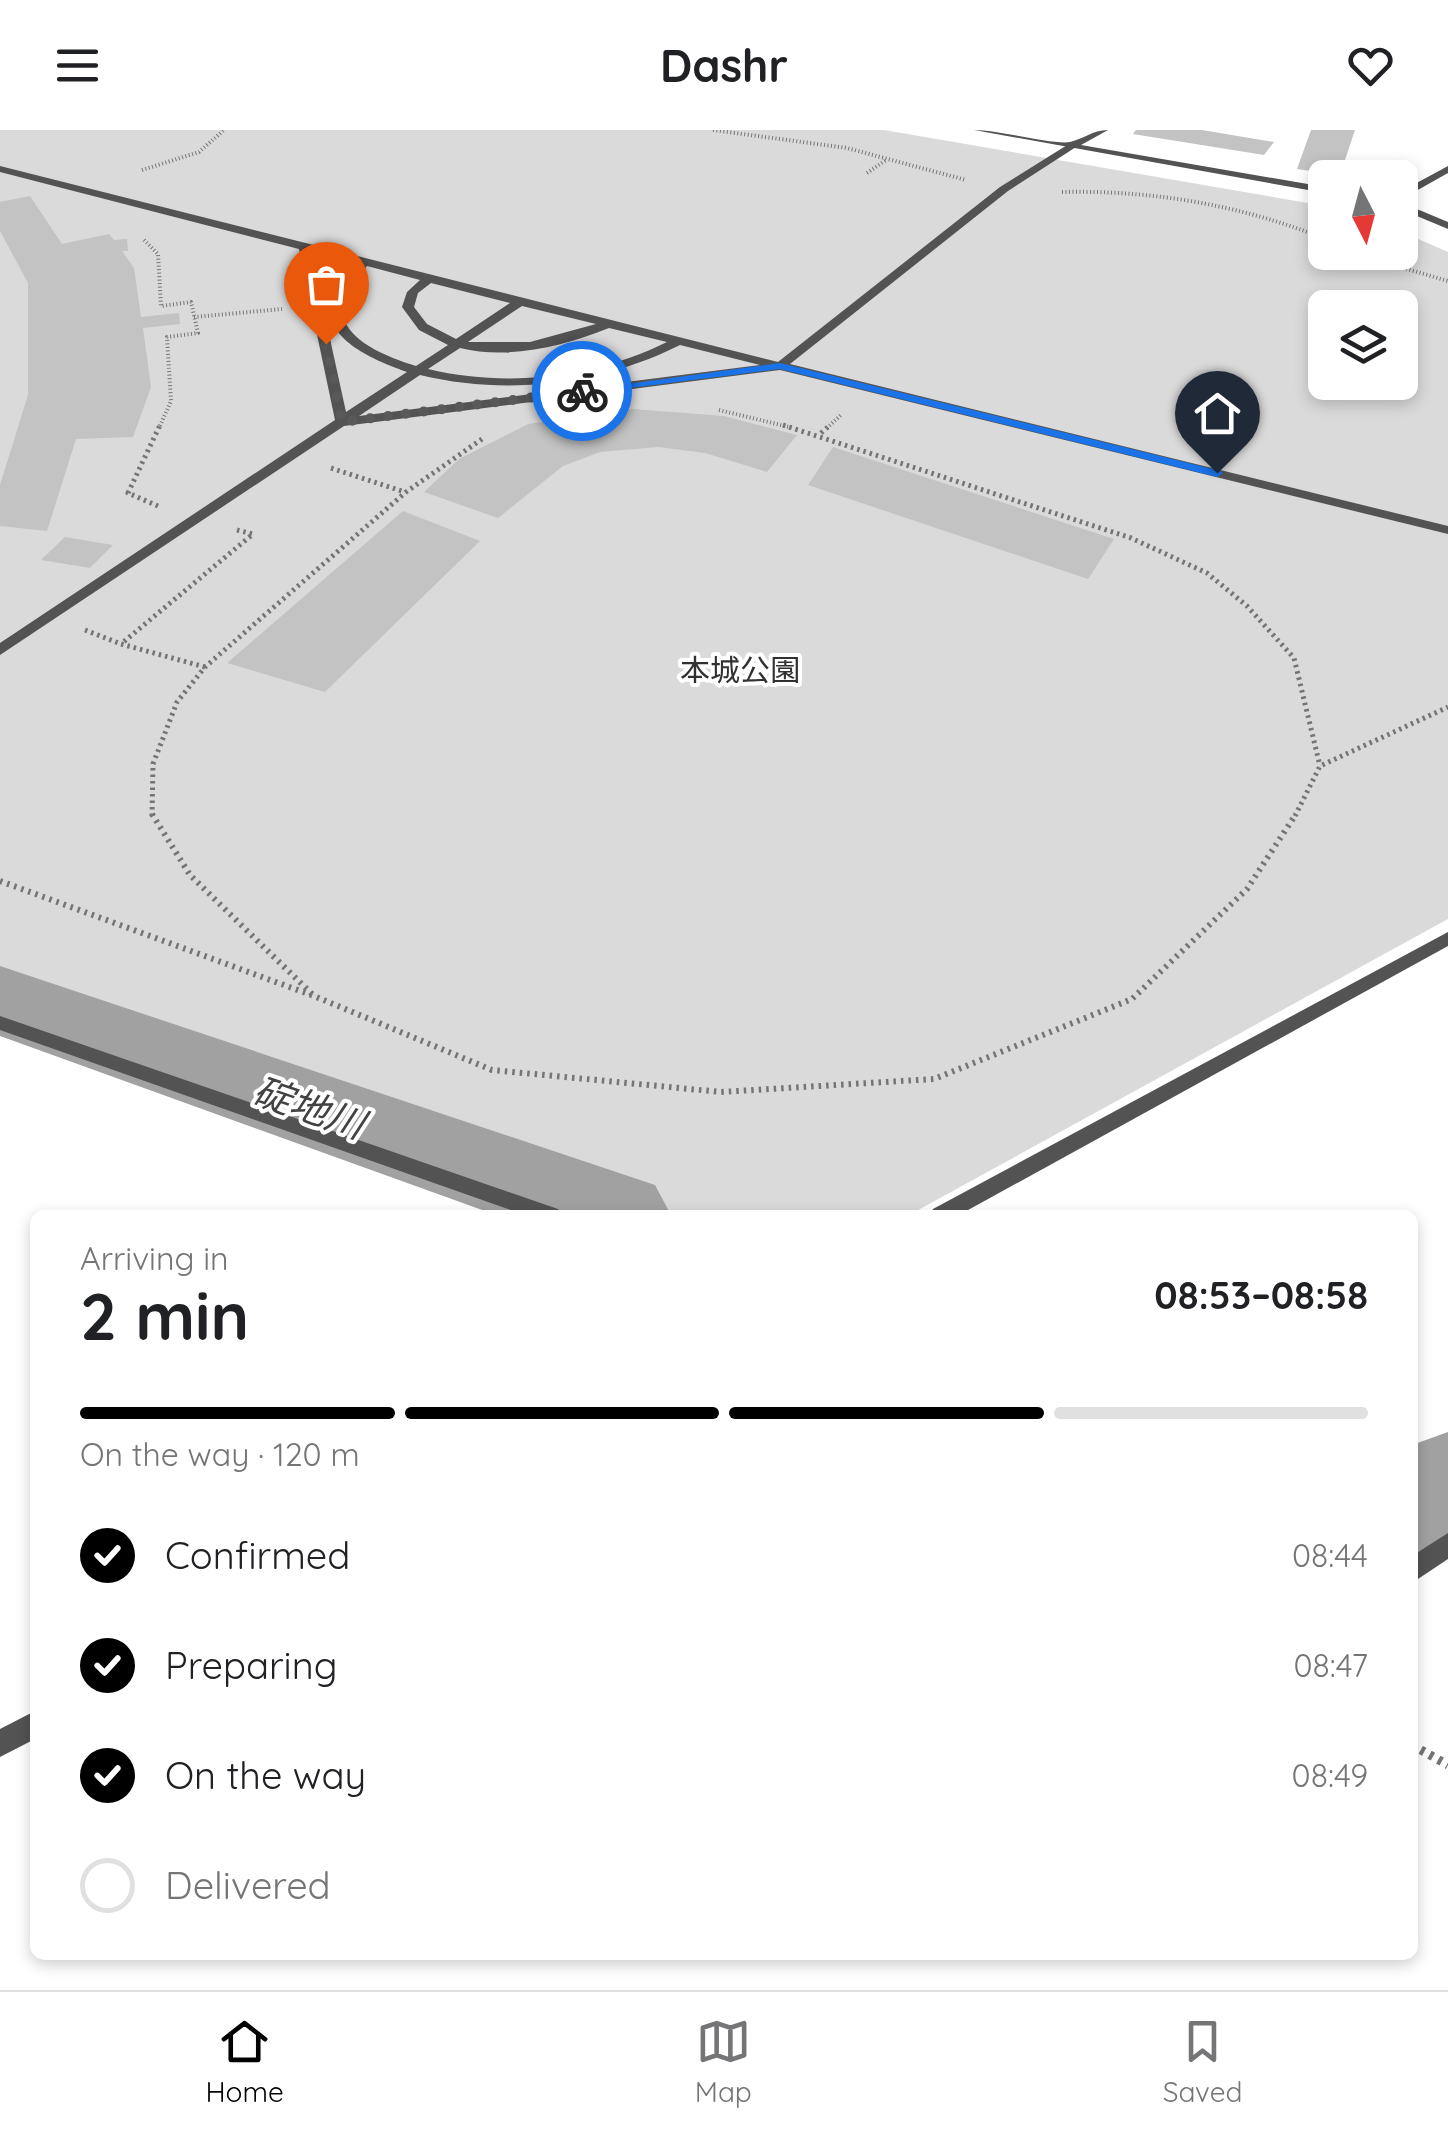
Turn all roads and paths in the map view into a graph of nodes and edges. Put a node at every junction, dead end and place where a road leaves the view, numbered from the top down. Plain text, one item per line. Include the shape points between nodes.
1 (224, 130) edge
2 (978, 130) edge
3 (1103, 130) edge
4 (1072, 145) junction
5 (887, 159) dead end
6 (0, 169) edge
7 (1448, 169) edge
8 (867, 173) dead end
9 (1418, 186) edge
10 (1308, 187) edge
11 (78, 189) junction
12 (102, 196) junction
13 (1418, 213) edge
14 (1448, 226) edge
15 (304, 248) junction
16 (364, 263) junction
17 (1408, 270) edge
18 (428, 279) junction
19 (1448, 282) edge
20 (520, 302) junction
21 (317, 305) junction
22 (194, 317) junction
23 (607, 324) junction
24 (678, 341) junction
25 (459, 343) junction
26 (780, 366) junction
27 (418, 372) junction
28 (716, 409) dead end
29 (342, 422) junction
30 (497, 433) dead end
31 (293, 455) junction
32 (406, 492) junction
33 (196, 521) junction
34 (1448, 530) edge
35 (0, 650) edge
36 (206, 667) junction
37 (1448, 706) edge
38 (1320, 766) junction
39 (0, 881) edge
40 (1448, 938) edge
41 (314, 996) junction
42 (0, 1023) edge
43 (536, 1210) edge
44 (949, 1210) edge
45 (1448, 1544) edge
46 (1418, 1567) edge
47 (30, 1727) edge
48 (0, 1744) edge
49 (1418, 1748) edge
50 (1448, 1765) edge

1 - 11 path via 195,153
2 - 4 street
3 - 4 street
4 - 10 street
4 - 26 street via 1004,188
5 - 8 path
6 - 11 street
7 - 9 street
11 - 12 street
12 - 15 street
12 - 22 path via 158,254 162,306 191,302
13 - 14 street
15 - 16 street
15 - 21 street
16 - 18 street
16 - 27 street via 336,296 342,330 384,360
17 - 19 path
18 - 20 street
18 - 25 street via 408,307 414,322
20 - 23 street
20 - 25 street
21 - 22 path
21 - 29 street
22 - 33 path via 198,333 168,337 171,401 128,494
23 - 24 street
23 - 25 street via 540,346
24 - 26 street
24 - 27 street via 646,358 560,378 462,379
25 - 27 street
26 - 29 street
26 - 34 street
27 - 29 street
28 - 38 path via 820,434 1131,538 1207,573 1294,658
29 - 31 street
30 - 32 path
31 - 32 path
31 - 33 street
32 - 36 path
33 - 35 street
33 - 36 path via 253,534 121,644
36 - 41 path via 176,702 153,764 152,817 190,874
37 - 38 path
38 - 41 path via 1247,890 1132,998 934,1079 721,1092 492,1070
39 - 41 path
40 - 44 street
42 - 43 street
45 - 46 street
47 - 48 street
49 - 50 path

